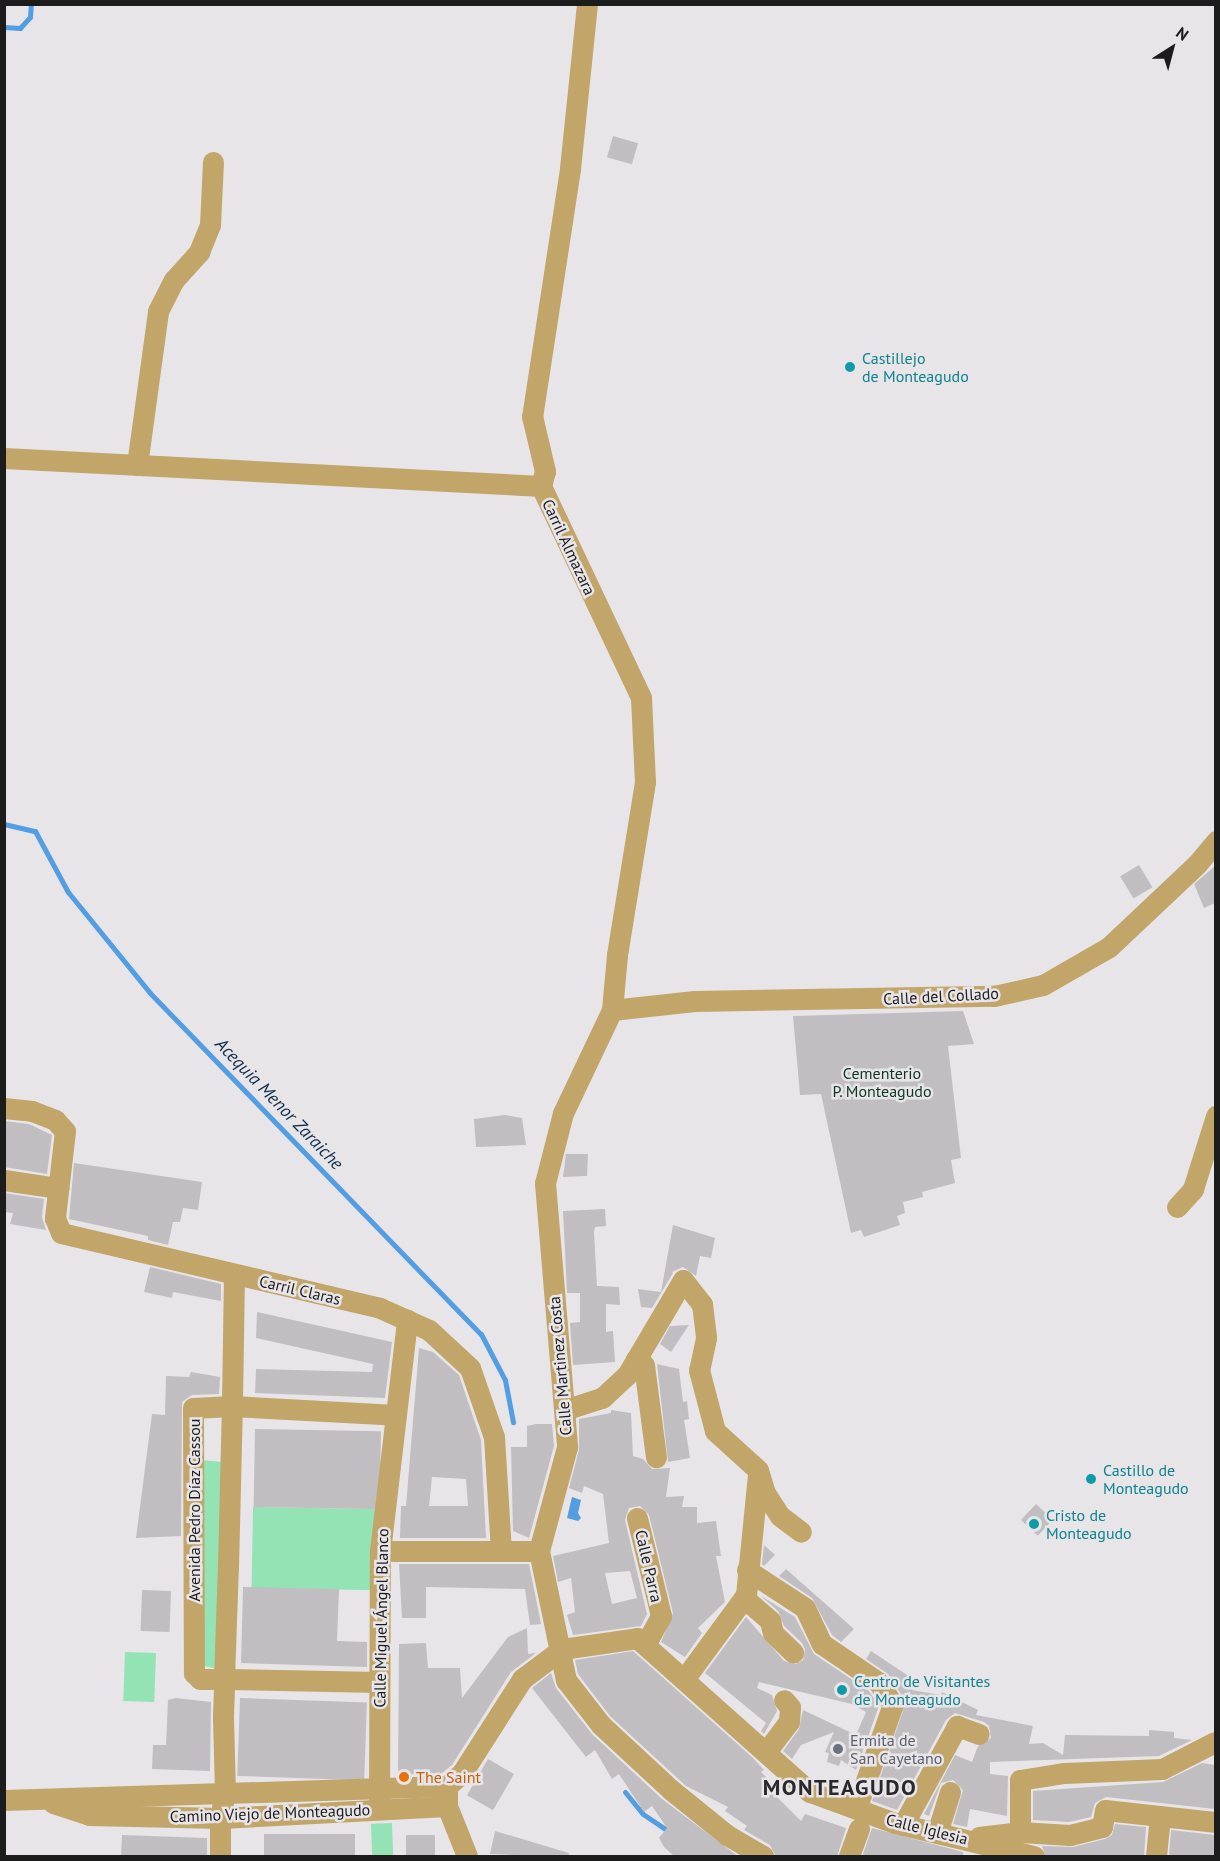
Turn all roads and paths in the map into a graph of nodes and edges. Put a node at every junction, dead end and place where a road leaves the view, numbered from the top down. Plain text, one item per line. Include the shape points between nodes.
1 (587, 4) edge
2 (213, 162) dead end
3 (4, 458) edge
4 (137, 465) junction
5 (541, 486) junction
6 (1215, 841) edge
7 (612, 1010) junction
8 (4, 1108) edge
9 (1215, 1116) edge
10 (4, 1180) edge
11 (58, 1188) junction
12 (1177, 1206) dead end
13 (234, 1274) junction
14 (407, 1320) junction
15 (636, 1359) junction
16 (232, 1406) junction
17 (564, 1410) junction
18 (396, 1415) junction
19 (656, 1457) dead end
20 (758, 1470) junction
21 (637, 1518) dead end
22 (801, 1532) dead end
23 (380, 1551) junction
24 (501, 1551) junction
25 (539, 1551) junction
26 (747, 1570) junction
27 (744, 1598) junction
28 (645, 1645) junction
29 (562, 1649) junction
30 (793, 1652) dead end
31 (685, 1678) junction
32 (225, 1679) junction
33 (379, 1682) junction
34 (784, 1700) dead end
35 (980, 1734) dead end
36 (1215, 1742) edge
37 (766, 1752) junction
38 (950, 1792) dead end
39 (225, 1793) junction
40 (447, 1796) junction
41 (379, 1799) junction
42 (4, 1800) edge
43 (85, 1804) junction
44 (1160, 1816) junction
45 (220, 1818) junction
46 (857, 1819) junction
47 (1215, 1822) edge
48 (903, 1826) junction
49 (1020, 1832) junction
50 (937, 1833) junction
51 (964, 1839) junction
52 (220, 1857) edge
53 (467, 1857) edge
54 (763, 1857) edge
55 (849, 1857) edge
56 (1034, 1857) edge
57 (1156, 1857) edge

1 - 5 street, Carril Almazara via 570,169 532,416 544,471
2 - 4 street via 210,225 199,252 174,279 158,311
3 - 4 street
4 - 5 street
5 - 7 street, Carril Almazara via 641,698 645,783
6 - 7 street, Calle del Collado via 1197,864 1108,947 1043,985 994,996 695,1001
7 - 17 street, Calle Martinez Costa via 563,1113 545,1183
8 - 11 street, Carril Claras via 32,1111 55,1120 64,1131
9 - 12 street via 1193,1189
10 - 11 street
11 - 13 street, Carril Claras via 55,1218 61,1233
13 - 14 street, Carril Claras via 380,1308
13 - 16 street
14 - 18 street, Calle Miguel Ángel Blanco
14 - 24 street, Carril Claras via 429,1330 470,1368 494,1437
15 - 17 street via 627,1375 602,1398
15 - 19 street via 644,1365
15 - 20 street via 683,1280 702,1304 706,1338 699,1370 715,1431
16 - 18 street
16 - 32 street, Avenida Pedro Díaz Cassou
16 - 32 street, Avenida Pedro Díaz Cassou via 194,1408 194,1673 200,1679
17 - 25 street, Calle Martinez Costa via 567,1448
18 - 23 street, Calle Miguel Ángel Blanco
20 - 22 street via 765,1493 780,1516
20 - 26 street
21 - 28 street, Calle Parra via 661,1616
23 - 24 street
23 - 33 street, Calle Miguel Ángel Blanco
24 - 25 street
25 - 29 street, Calle Martinez Costa
26 - 27 street
26 - 46 street via 805,1608 822,1644 878,1682 893,1704
27 - 30 street via 770,1621 774,1633
27 - 31 street
28 - 29 street via 637,1638
28 - 31 street, Calle Iglesia
29 - 40 street via 522,1679
29 - 54 street, Calle Martinez Costa via 566,1680 601,1725 727,1835
31 - 37 street, Calle Iglesia
32 - 33 street
32 - 39 street, Avenida Pedro Díaz Cassou
33 - 41 street, Calle Miguel Ángel Blanco
34 - 37 street via 790,1707 789,1722
35 - 48 street via 957,1726
36 - 49 street via 1162,1769 1064,1773 1020,1780
37 - 46 street, Calle Iglesia via 810,1792
38 - 50 street
39 - 41 street, Camino Viejo de Monteagudo
39 - 43 street, Camino Viejo de Monteagudo
39 - 45 street, Avenida Pedro Díaz Cassou
40 - 41 street, Camino Viejo de Monteagudo
40 - 53 street
41 - 45 street, Camino Viejo de Monteagudo
42 - 43 street, Camino Viejo de Monteagudo
43 - 45 street, Camino Viejo de Monteagudo
44 - 47 street
44 - 49 street via 1105,1810 1102,1827 1070,1835
44 - 57 street
45 - 52 street, Avenida Pedro Díaz Cassou
46 - 48 street, Calle Iglesia
46 - 55 street
48 - 50 street, Calle Iglesia
49 - 51 street
50 - 51 street, Calle Iglesia
51 - 56 street, Calle Iglesia

